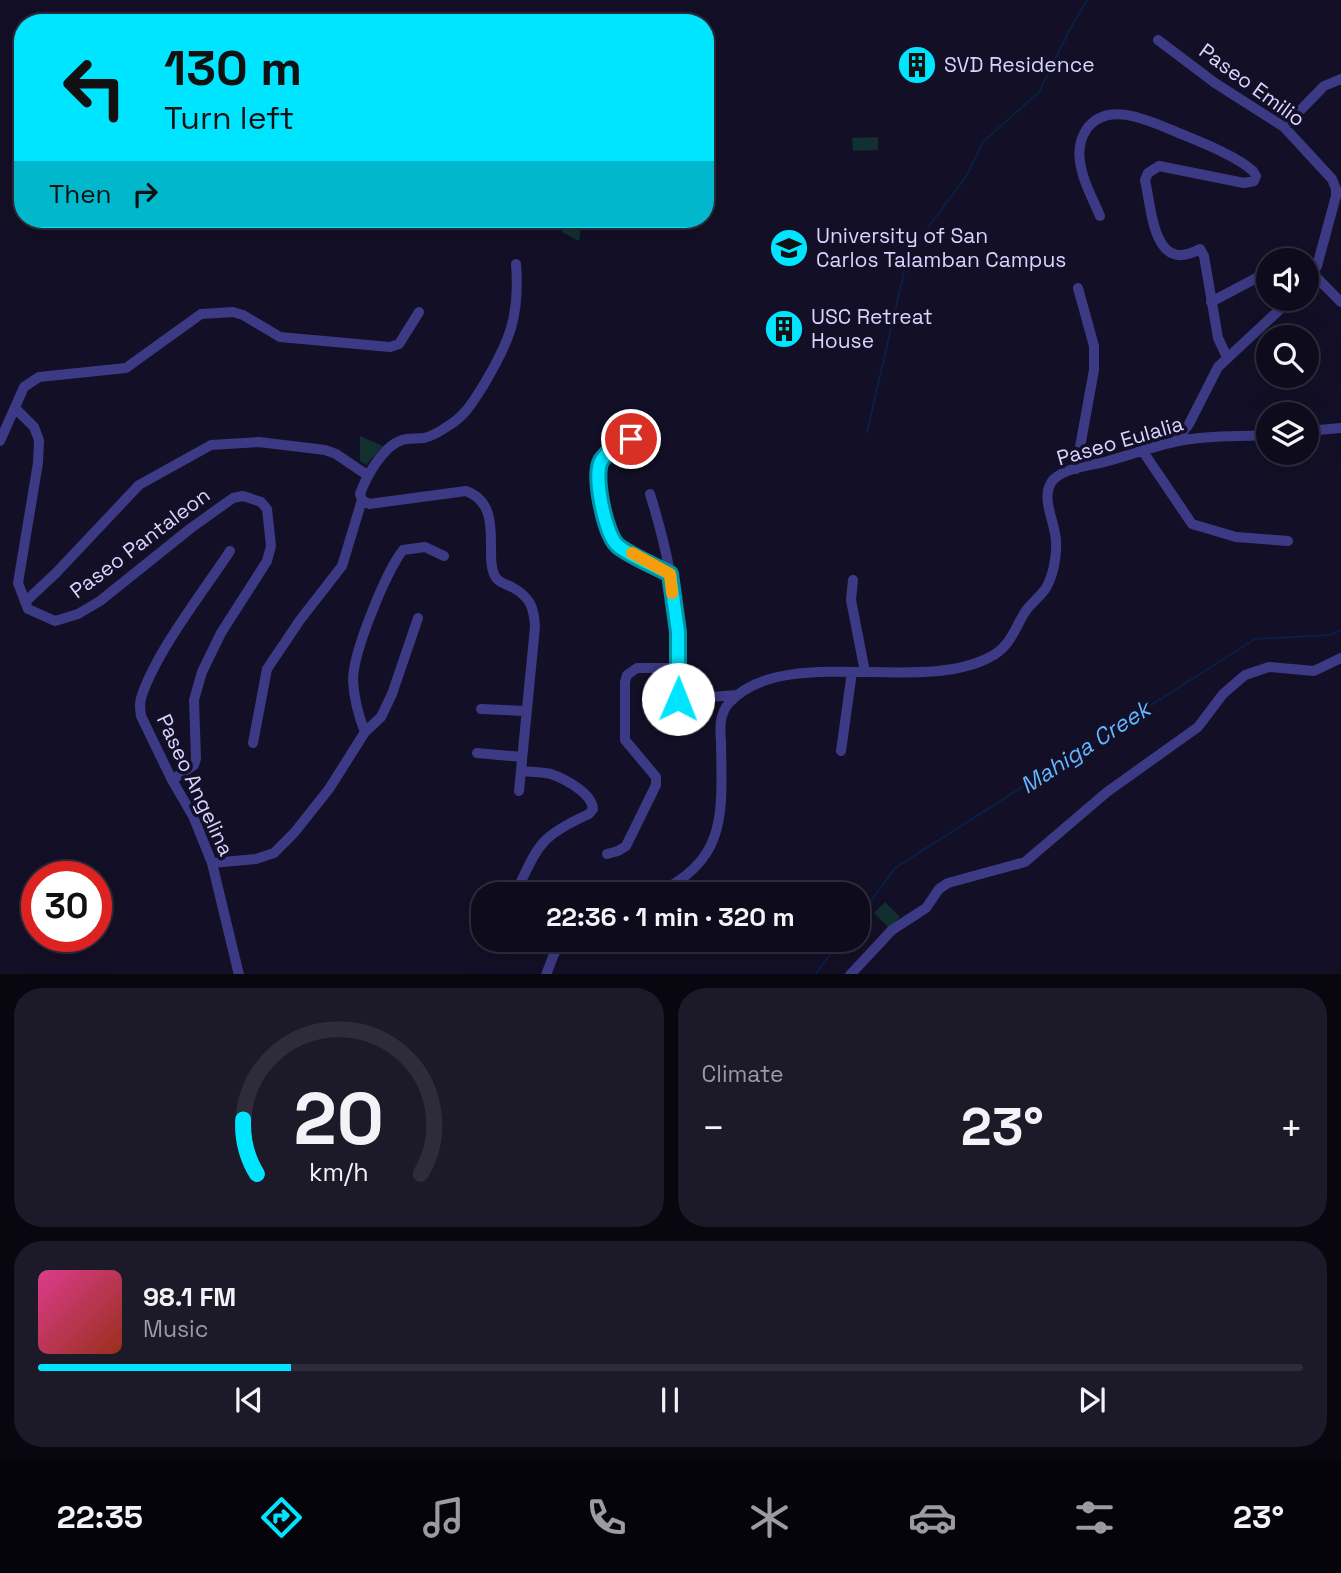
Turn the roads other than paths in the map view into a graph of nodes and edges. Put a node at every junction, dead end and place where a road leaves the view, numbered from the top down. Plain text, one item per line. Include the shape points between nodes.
1 (1158, 40) dead end
2 (1341, 79) edge
3 (1284, 127) junction
4 (1100, 216) dead end
5 (1319, 248) edge
6 (516, 264) dead end
7 (1256, 278) edge
8 (1319, 285) edge
9 (1078, 288) dead end
10 (1211, 302) junction
11 (1341, 302) edge
12 (1278, 311) edge
13 (419, 312) dead end
14 (1227, 357) junction
15 (15, 408) junction
16 (1189, 424) junction
17 (1341, 428) edge
18 (1319, 430) edge
19 (1256, 436) edge
20 (631, 439) dead end
21 (1195, 439) junction
22 (0, 440) edge
23 (1176, 442) junction
24 (1142, 450) junction
25 (1076, 470) junction
26 (367, 475) junction
27 (650, 494) dead end
28 (362, 500) junction
29 (1288, 541) dead end
30 (230, 551) dead end
31 (444, 556) dead end
32 (670, 574) junction
33 (853, 580) dead end
34 (25, 602) junction
35 (418, 618) dead end
36 (1341, 658) edge
37 (678, 668) junction
38 (852, 672) junction
39 (865, 672) junction
40 (738, 695) junction
41 (481, 709) dead end
42 (526, 711) junction
43 (365, 732) junction
44 (253, 743) dead end
45 (841, 751) dead end
46 (477, 753) dead end
47 (522, 757) junction
48 (522, 771) junction
49 (172, 780) junction
50 (519, 791) dead end
51 (607, 854) dead end
52 (212, 863) junction
53 (521, 882) edge
54 (676, 882) edge
55 (556, 952) edge
56 (239, 974) edge
57 (546, 974) edge
58 (851, 974) edge

1 - 3 street, Paseo Emilio
2 - 3 street via 1324,86
3 - 5 street, Paseo Emilio via 1336,189
4 - 10 street via 1083,177 1079,146 1099,118 1123,115 1149,121 1249,167 1255,176 1250,184 1166,166 1153,168 1145,180 1159,240 1164,249 1179,256 1200,250
6 - 26 street via 518,295 510,338 466,413 427,438 400,440
7 - 10 street
8 - 11 street
9 - 25 street via 1094,346 1094,370
10 - 14 street
12 - 14 street
13 - 15 street via 399,344 390,347 281,337 233,312 201,314 126,368 39,377 24,387
14 - 16 street via 1211,377
15 - 22 street
15 - 34 street via 34,427 39,440 18,583
16 - 21 street
16 - 23 street
17 - 18 street
19 - 21 street, Paseo Eulalia
20 - 32 street via 611,449 599,464 608,531 617,545
21 - 23 street, Paseo Eulalia
23 - 24 street, Paseo Eulalia
24 - 25 street, Paseo Eulalia
24 - 29 street via 1192,524 1236,537
25 - 39 street, Paseo Eulalia via 1054,480 1048,491 1056,542 1054,566 1047,587 1011,639 994,655 973,664 919,673
26 - 28 street
26 - 34 street via 325,450 259,442 211,445 139,485
27 - 32 street
28 - 42 street via 369,504 466,491 484,503 493,571 498,580 530,601 534,610
28 - 44 street via 342,566 267,669
30 - 49 street, Paseo Angelina via 155,667 141,697 141,716
31 - 43 street via 425,547 403,550 386,581 353,676
32 - 37 street
33 - 39 street via 851,600
34 - 49 street, Paseo Pantaleon via 45,619 67,619 100,601 233,498 254,499 267,509 271,546 267,561 202,672 194,700 196,759
35 - 43 street via 381,717
36 - 58 street via 1314,671 1269,667 1245,675 1223,694 1198,727 1107,792 1025,862 948,883 926,908 892,930
37 - 40 street via 676,698
37 - 51 street via 637,668 627,675 625,740 656,777 656,785 626,846
38 - 39 street
38 - 40 street via 780,677
38 - 45 street
40 - 54 street via 721,719 720,799 712,843 699,866
41 - 42 street
42 - 47 street
43 - 52 street via 329,789 274,853
46 - 47 street
47 - 48 street
48 - 50 street
48 - 53 street via 549,774 565,782 588,797 593,809 543,840
49 - 52 street, Paseo Angelina
52 - 56 street, Paseo Angelina
55 - 57 street

